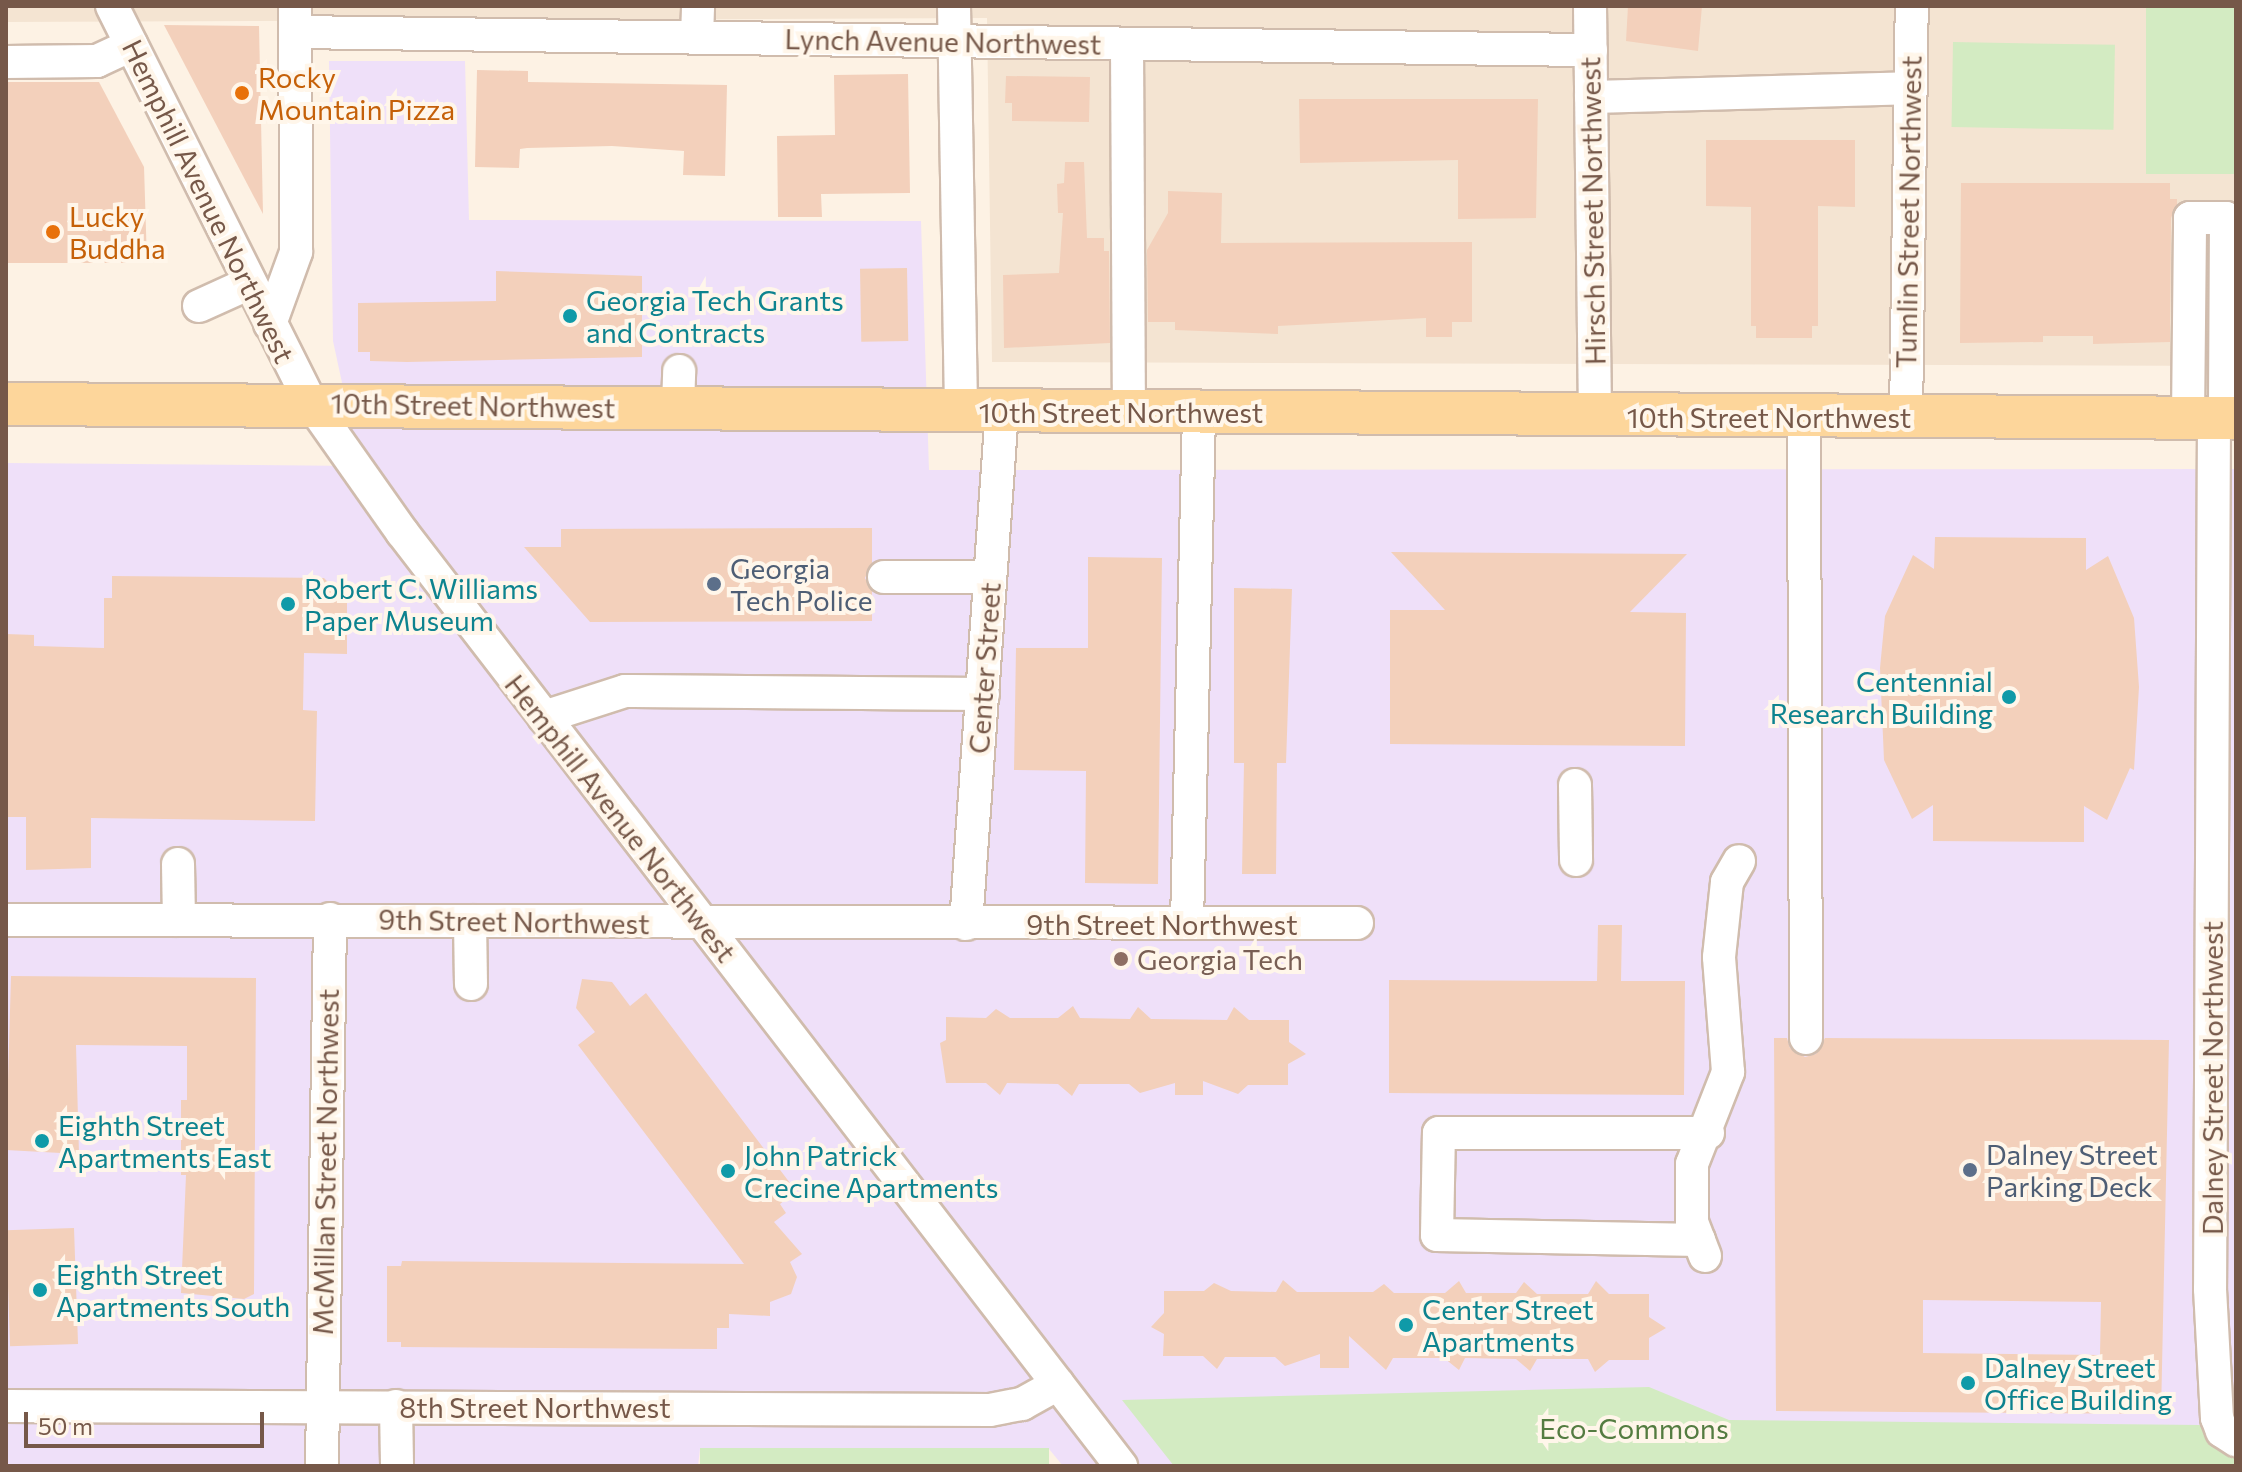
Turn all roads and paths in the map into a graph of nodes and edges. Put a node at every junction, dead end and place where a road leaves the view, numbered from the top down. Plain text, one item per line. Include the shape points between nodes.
1 (112, 6) edge
2 (954, 6) edge
3 (1590, 6) edge
4 (1902, 8) edge
5 (295, 19) edge
6 (697, 22) edge
7 (955, 41) junction
8 (1127, 44) junction
9 (132, 45) junction
10 (1591, 50) junction
11 (6, 62) edge
12 (1910, 88) junction
13 (1591, 97) junction
14 (250, 283) junction
15 (199, 306) dead end
16 (270, 324) junction
17 (311, 403) junction
18 (6, 404) edge
19 (961, 411) junction
20 (1002, 411) junction
21 (1129, 412) junction
22 (1199, 413) junction
23 (1595, 415) junction
24 (1804, 417) junction
25 (1906, 418) junction
26 (2216, 418) edge
27 (884, 577) dead end
28 (990, 577) junction
29 (983, 694) junction
30 (544, 717) junction
31 (1575, 785) dead end
32 (1576, 860) dead end
33 (1739, 861) dead end
34 (178, 864) dead end
35 (330, 919) junction
36 (6, 920) edge
37 (179, 920) junction
38 (470, 921) junction
39 (1187, 923) junction
40 (1357, 923) dead end
41 (703, 924) junction
42 (966, 924) junction
43 (471, 984) dead end
44 (1806, 1038) dead end
45 (1708, 1133) junction
46 (1058, 1384) junction
47 (6, 1406) edge
48 (322, 1406) junction
49 (396, 1406) junction
50 (2236, 1440) edge
51 (397, 1465) edge
52 (322, 1466) edge
53 (1121, 1466) edge

1 - 9 street, Hemphill Avenue Northwest
2 - 7 street
3 - 10 street, Hirsch Street Northwest
4 - 12 street, Tumlin Street Northwest
5 - 6 street, Lynch Avenue Northwest
5 - 16 street via 309,115 296,252
6 - 7 street, Lynch Avenue Northwest
7 - 8 street, Lynch Avenue Northwest
7 - 19 street
8 - 10 street, Lynch Avenue Northwest
8 - 21 street
9 - 11 street via 97,61
9 - 14 street, Hemphill Avenue Northwest
10 - 13 street, Hirsch Street Northwest
12 - 13 street
12 - 25 street, Tumlin Street Northwest
13 - 23 street, Hirsch Street Northwest
14 - 15 street
14 - 16 street, Hemphill Avenue Northwest
16 - 17 street, Hemphill Avenue Northwest
17 - 18 main road, 10th Street Northwest
17 - 19 main road, 10th Street Northwest via 678,389
17 - 30 street, Hemphill Avenue Northwest
19 - 20 main road, 10th Street Northwest
20 - 21 main road, 10th Street Northwest
20 - 28 street, Center Street
21 - 22 main road, 10th Street Northwest
22 - 23 main road, 10th Street Northwest
22 - 39 street
23 - 24 main road, 10th Street Northwest
24 - 25 main road, 10th Street Northwest
24 - 44 street
25 - 26 main road, 10th Street Northwest
26 - 26 street via 2226,218 2190,218
26 - 50 street, Dalney Street Northwest via 2210,1289 2217,1418 2222,1431
27 - 28 street
28 - 29 street, Center Street
29 - 30 street via 625,691
29 - 42 street, Center Street
30 - 41 street, Hemphill Avenue Northwest
31 - 32 street
33 - 45 street via 1727,882 1719,957 1728,1072
34 - 37 street
35 - 37 street, 9th Street Northwest
35 - 38 street, 9th Street Northwest
35 - 48 street, McMillan Street Northwest
36 - 37 street, 9th Street Northwest
38 - 41 street, 9th Street Northwest
38 - 43 street
39 - 40 street, 9th Street Northwest
39 - 42 street, 9th Street Northwest
41 - 42 street, 9th Street Northwest
41 - 46 street, Hemphill Avenue Northwest
45 - 45 street via 1692,1164 1692,1222 1703,1250 1437,1235 1439,1133
46 - 49 street, 8th Street Northwest via 1022,1404 990,1410
46 - 53 street, Hemphill Avenue Northwest
47 - 48 street, 8th Street Northwest
48 - 49 street, 8th Street Northwest
48 - 52 street, McMillan Street Northwest
49 - 51 street

